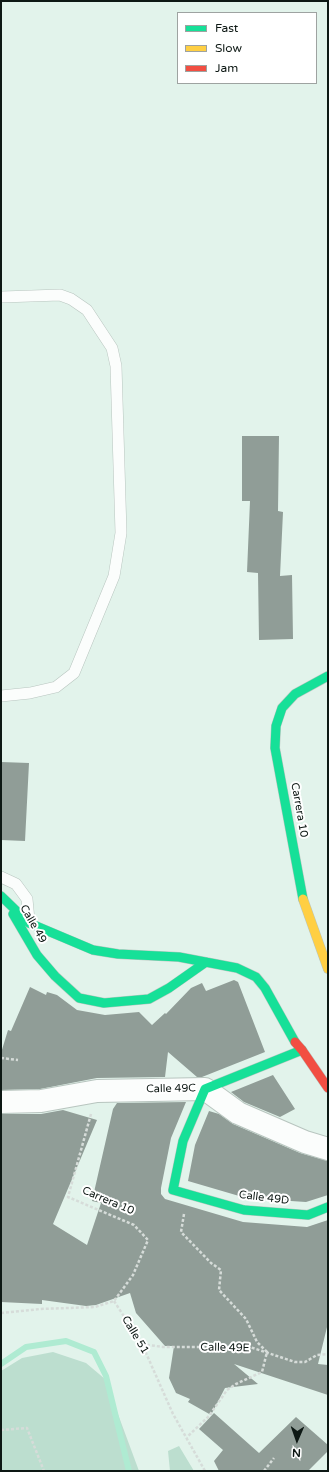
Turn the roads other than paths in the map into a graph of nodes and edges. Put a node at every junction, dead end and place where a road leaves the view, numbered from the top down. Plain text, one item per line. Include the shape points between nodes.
1 (2, 297) dead end
2 (328, 676) edge
3 (1, 696) edge
4 (1, 877) edge
5 (3, 898) edge
6 (29, 923) junction
7 (206, 962) junction
8 (328, 969) edge
9 (302, 1050) junction
10 (328, 1088) edge
11 (205, 1089) junction
12 (1, 1102) edge
13 (328, 1149) edge
14 (328, 1207) edge

1 - 3 lane via 60,295 71,299 87,310 112,348 116,366 122,534 114,576 74,673 56,687
2 - 8 street, Carrera 10 via 295,694 282,708 276,726 275,748 303,898
4 - 6 lane via 16,884 26,899
5 - 6 street, Calle 49
5 - 7 street, Calle 49 via 37,955 79,998 104,1003 149,999 170,988
6 - 7 street, Calle 49 via 93,950 179,957
7 - 9 street, Calle 49 via 237,968 256,977
9 - 10 street, Calle 49
9 - 11 street
11 - 12 street, Calle 49C via 97,1091 41,1100
11 - 13 street, Calle 49C via 238,1112 305,1142
11 - 14 street, Calle 49D via 183,1141 173,1190 244,1210 308,1215

